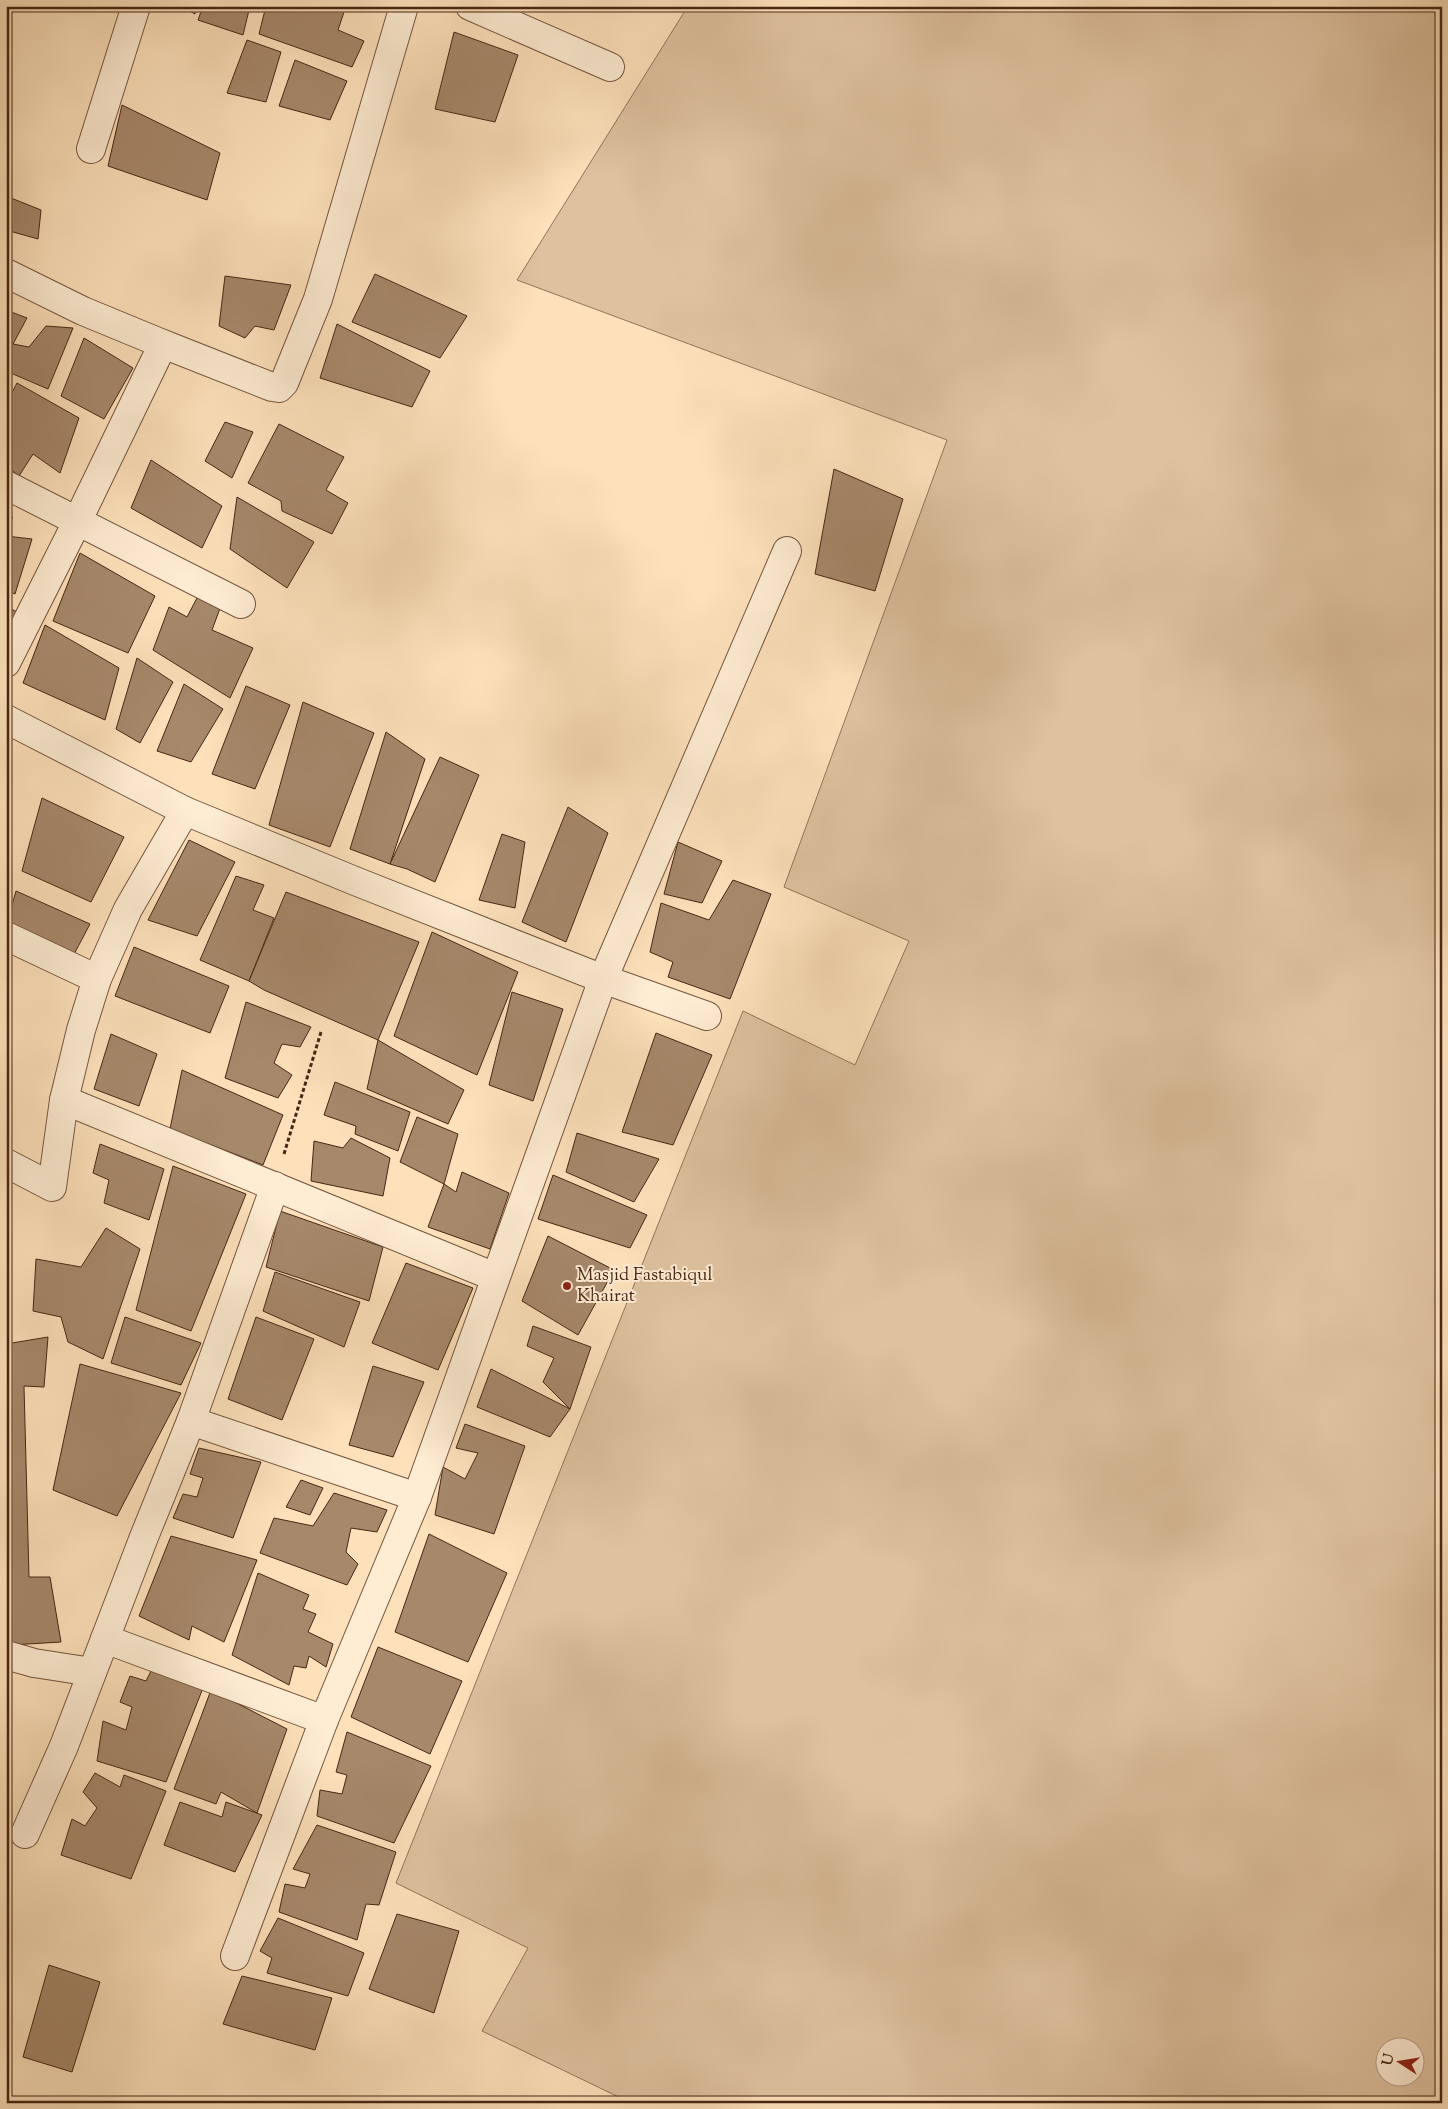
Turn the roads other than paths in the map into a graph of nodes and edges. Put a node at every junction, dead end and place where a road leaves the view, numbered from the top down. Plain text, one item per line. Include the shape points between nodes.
1 (136, 6) edge
2 (404, 6) edge
3 (470, 6) edge
4 (610, 67) dead end
5 (92, 149) dead end
6 (6, 273) edge
7 (163, 344) junction
8 (6, 485) edge
9 (77, 522) junction
10 (787, 551) dead end
11 (241, 604) dead end
12 (6, 663) edge
13 (6, 719) edge
14 (185, 810) junction
15 (6, 936) edge
16 (603, 979) junction
17 (97, 980) junction
18 (707, 1016) dead end
19 (64, 1100) junction
20 (6, 1163) edge
21 (275, 1186) junction
22 (495, 1277) junction
23 (191, 1421) junction
24 (417, 1497) junction
25 (105, 1639) junction
26 (6, 1655) edge
27 (92, 1672) junction
28 (324, 1720) junction
29 (25, 1834) dead end
30 (235, 1956) dead end

1 - 5 street
2 - 7 street via 318,299 284,383 279,388 272,387
3 - 4 street
6 - 7 street
7 - 9 street
8 - 9 street
9 - 11 street
9 - 12 street
10 - 16 street
13 - 14 street
14 - 16 street
14 - 17 street via 128,909
15 - 17 street
16 - 18 street
16 - 22 street
17 - 19 street
19 - 20 street via 52,1187
19 - 21 street
21 - 22 street
21 - 23 street
22 - 24 street
23 - 24 street
23 - 25 street
24 - 28 street
25 - 27 street
25 - 28 street
26 - 27 street
27 - 29 street
28 - 30 street

